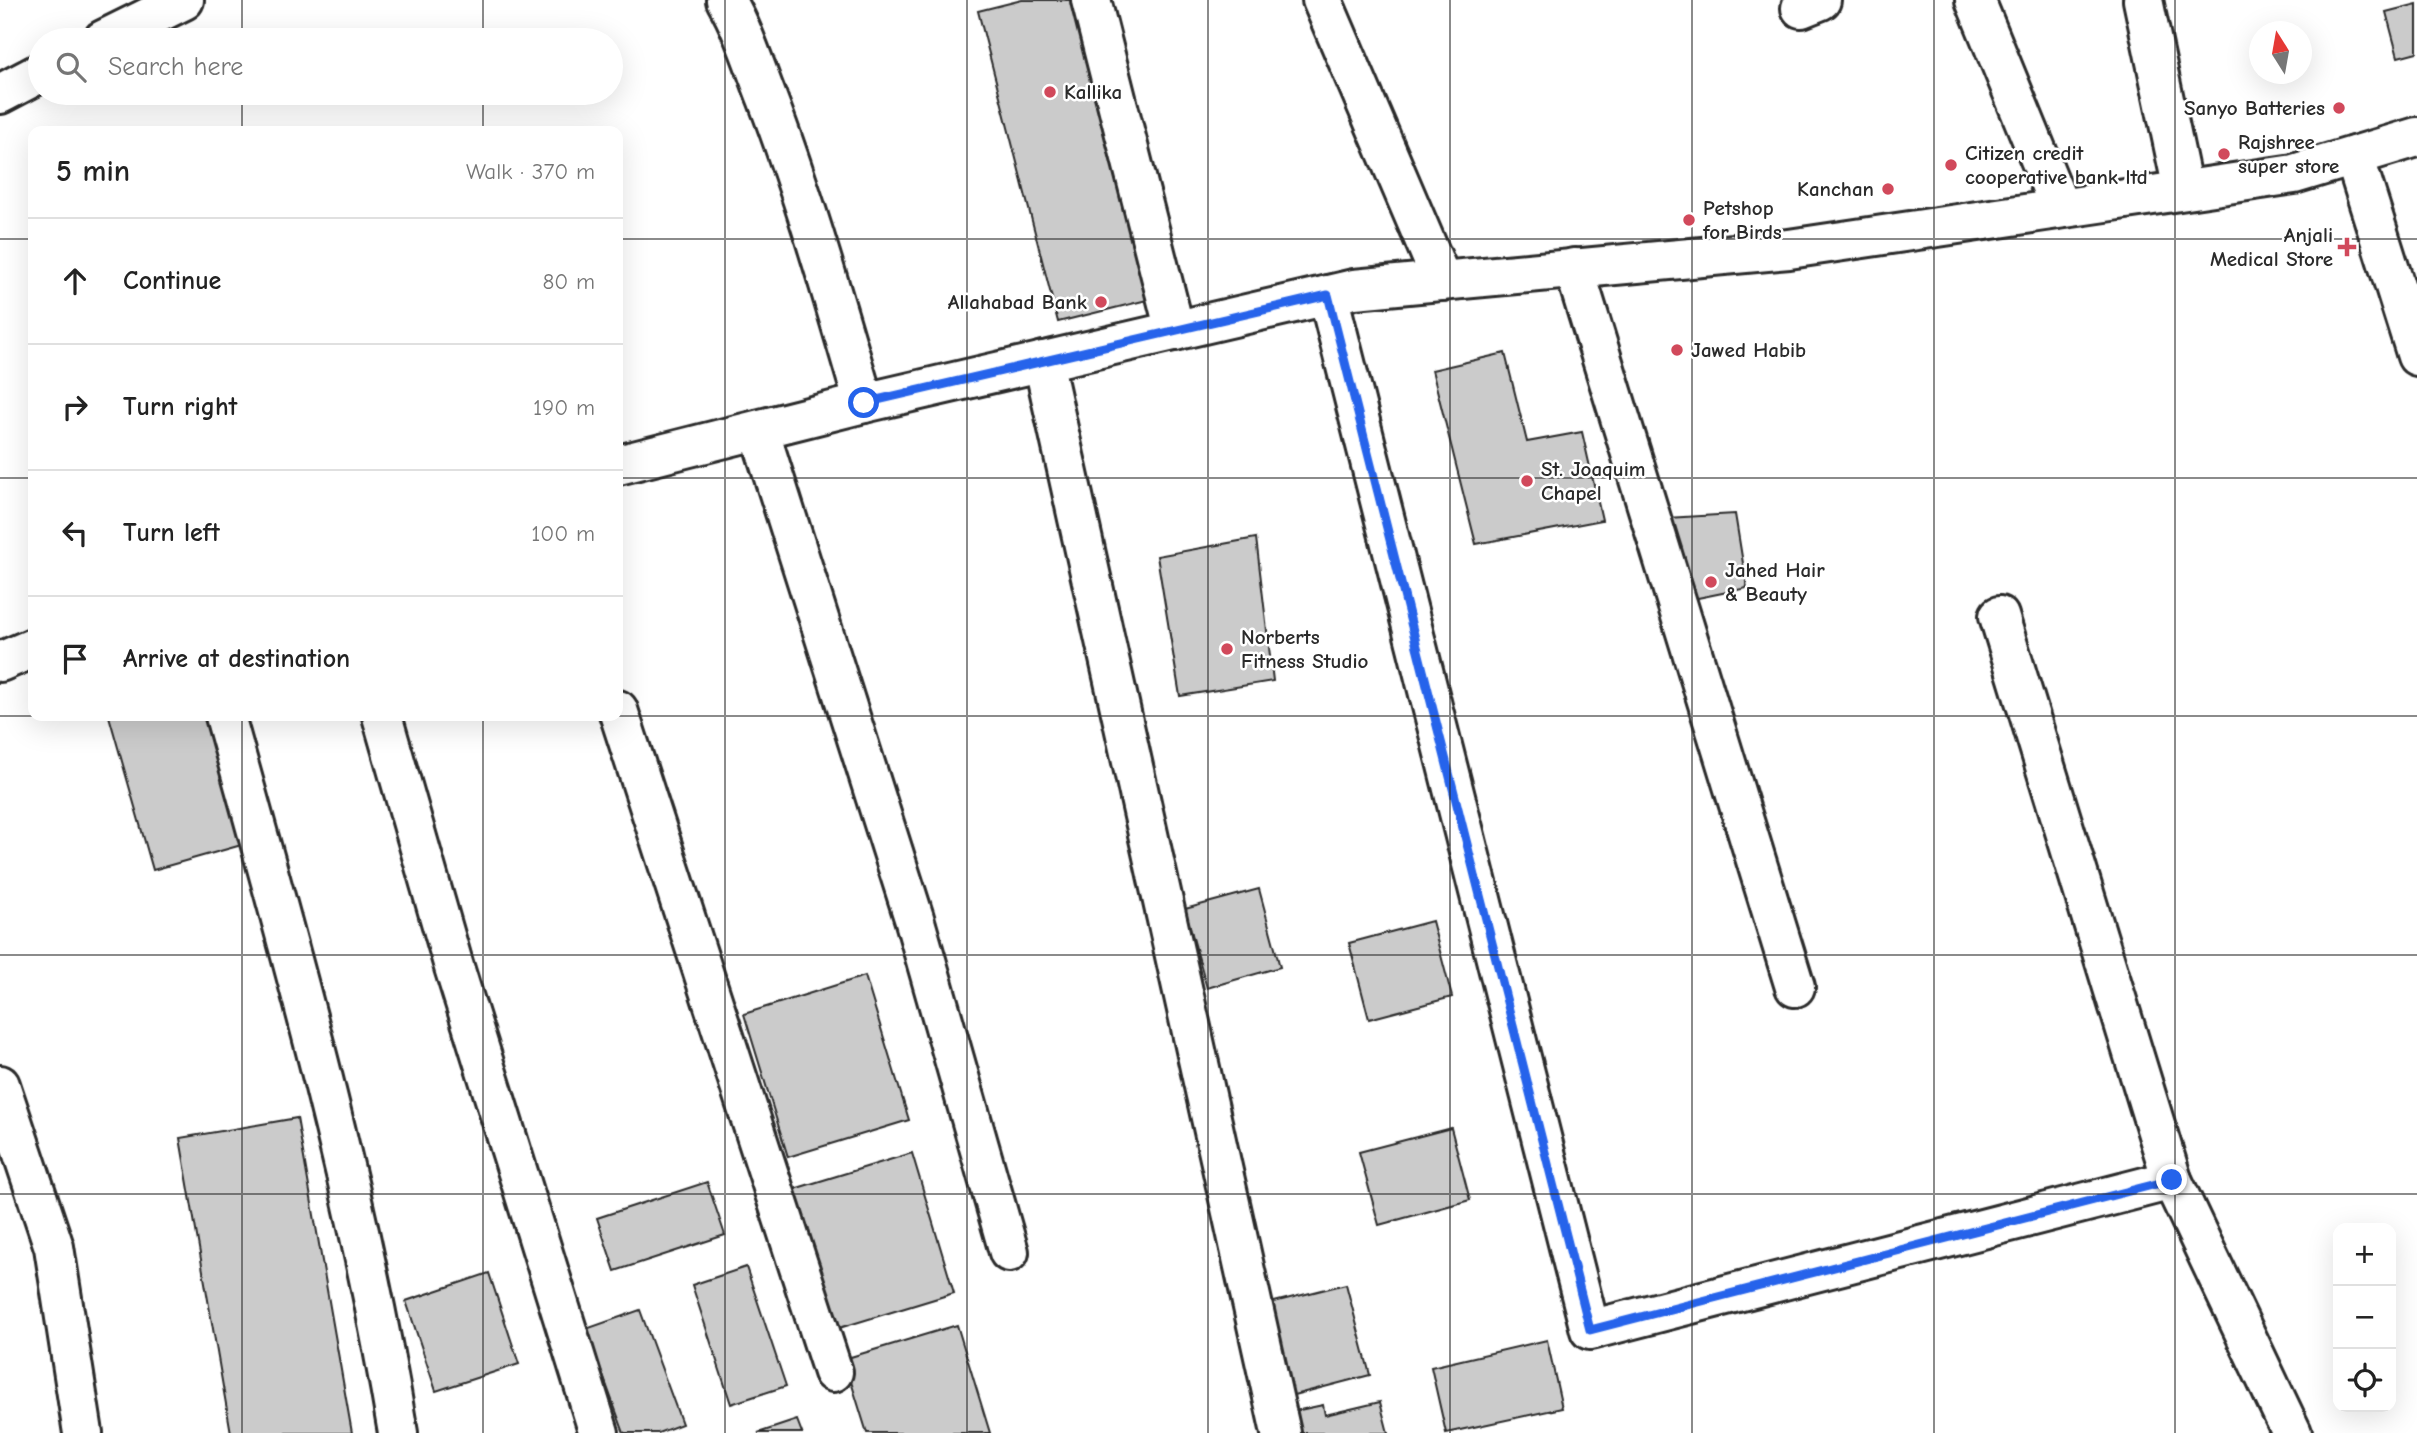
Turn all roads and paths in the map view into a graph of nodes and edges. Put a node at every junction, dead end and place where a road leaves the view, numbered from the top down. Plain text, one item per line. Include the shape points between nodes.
1 (184, 0) edge
2 (726, 0) edge
3 (1091, 0) edge
4 (1322, 0) edge
5 (1975, 0) edge
6 (2143, 0) edge
7 (127, 28) edge
8 (28, 79) edge
9 (0, 94) edge
10 (2417, 137) edge
11 (2354, 156) junction
12 (2183, 190) junction
13 (2060, 208) junction
14 (1574, 268) junction
15 (1442, 281) junction
16 (1328, 295) junction
17 (1175, 331) junction
18 (2417, 356) edge
19 (1042, 362) junction
20 (864, 403) junction
21 (759, 429) junction
22 (623, 465) edge
23 (1999, 616) dead end
24 (28, 650) edge
25 (0, 662) edge
26 (226, 721) edge
27 (383, 721) edge
28 (622, 721) edge
29 (1795, 987) dead end
30 (0, 1085) edge
31 (2172, 1180) junction
32 (1009, 1252) dead end
33 (833, 1372) dead end
34 (83, 1433) edge
35 (398, 1433) edge
36 (598, 1433) edge
37 (1280, 1433) edge
38 (2292, 1433) edge

1 - 7 street
2 - 20 street via 775,120 815,236
3 - 17 street
4 - 15 street
5 - 13 street
6 - 12 street
8 - 9 street
10 - 11 street
11 - 12 street via 2294,174
11 - 18 street
12 - 13 street
13 - 14 street via 1789,249
14 - 15 street
14 - 29 street
15 - 16 street
16 - 17 street
16 - 31 street via 1590,1330
17 - 19 street
19 - 20 street
19 - 37 street
20 - 21 street
21 - 22 street
21 - 32 street via 914,918
23 - 31 street
24 - 25 street
26 - 35 street via 297,974 381,1328
27 - 36 street
28 - 33 street
30 - 34 street via 54,1247
31 - 38 street

